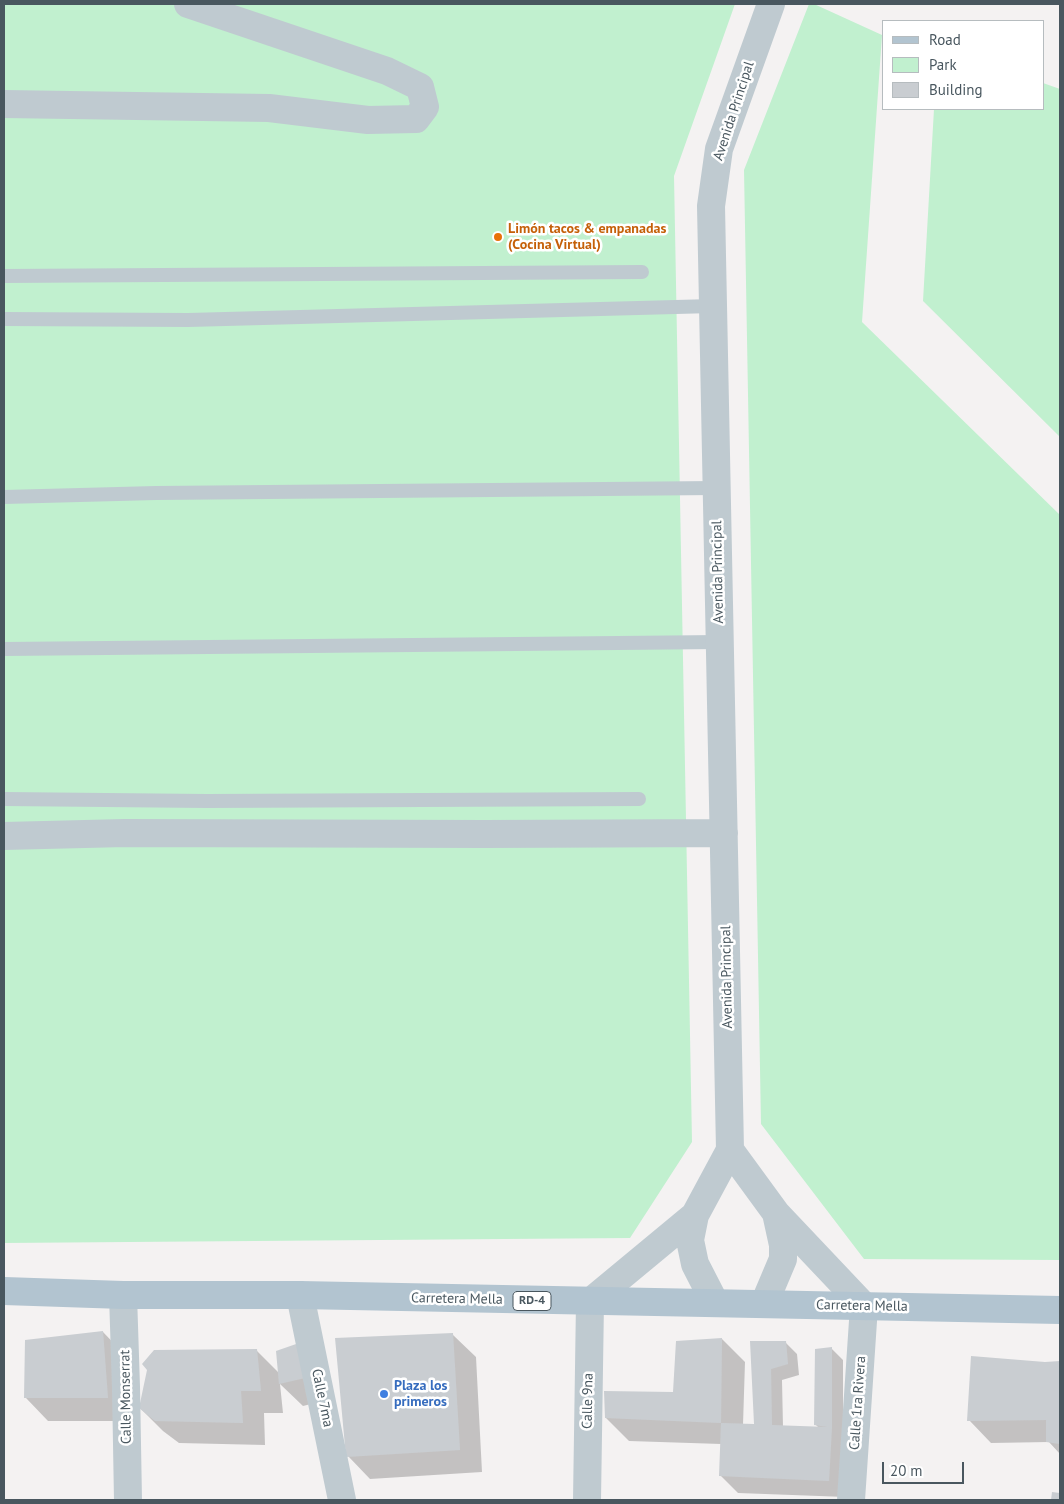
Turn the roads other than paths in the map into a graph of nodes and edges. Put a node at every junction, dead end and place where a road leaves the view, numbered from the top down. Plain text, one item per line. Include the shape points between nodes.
1 (188, 4) edge
2 (764, 6) edge
3 (4, 104) edge
4 (642, 272) dead end
5 (4, 276) edge
6 (713, 306) junction
7 (4, 319) edge
8 (716, 488) junction
9 (4, 497) edge
10 (720, 642) junction
11 (4, 649) edge
12 (639, 798) dead end
13 (4, 799) edge
14 (724, 833) junction
15 (4, 836) edge
16 (730, 1150) junction
17 (776, 1213) junction
18 (695, 1215) junction
19 (4, 1291) edge
20 (122, 1295) junction
21 (300, 1295) junction
22 (590, 1302) junction
23 (714, 1303) junction
24 (764, 1304) junction
25 (864, 1306) junction
26 (1060, 1310) edge
27 (128, 1500) edge
28 (342, 1500) edge
29 (587, 1500) edge
30 (851, 1500) edge

1 - 3 street via 387,71 420,87 425,107 416,119 368,120 269,108
2 - 6 street, Avenida Principal via 719,149 711,206
4 - 5 lane
6 - 7 lane via 188,320
6 - 8 street, Avenida Principal
8 - 9 lane
8 - 10 street, Avenida Principal
10 - 11 lane
10 - 14 street, Avenida Principal
12 - 13 lane
14 - 15 street
14 - 16 street, Avenida Principal
16 - 17 street
16 - 18 street
17 - 24 street via 783,1259
17 - 25 street
18 - 22 street
18 - 23 street via 690,1240 696,1264
19 - 20 main road, Carretera Mella / RD-4
20 - 21 main road, Carretera Mella / RD-4
20 - 27 street, Calle Monserrat
21 - 22 main road, Carretera Mella / RD-4
21 - 28 street, Calle 7ma
22 - 23 main road, Carretera Mella / RD-4
22 - 29 street, Calle 9na
23 - 24 main road, Carretera Mella / RD-4
24 - 25 main road, Carretera Mella / RD-4
25 - 26 main road, Carretera Mella / RD-4
25 - 30 street, Calle 1ra Rivera

